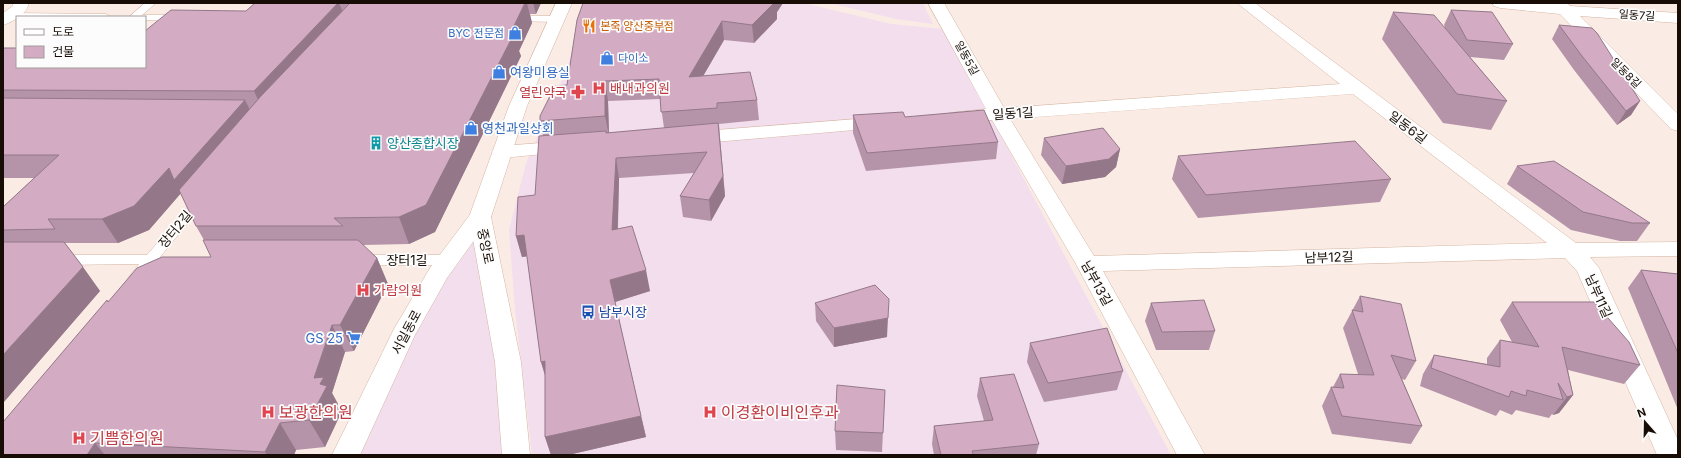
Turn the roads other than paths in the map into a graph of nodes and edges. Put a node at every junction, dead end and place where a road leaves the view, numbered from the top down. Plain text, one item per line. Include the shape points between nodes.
1 (21, 3) edge
2 (150, 3) edge
3 (936, 3) edge
4 (1245, 3) edge
5 (1500, 3) edge
6 (1561, 6) edge
7 (560, 11) edge
8 (135, 16) edge
9 (146, 17) edge
10 (6, 18) edge
11 (16, 18) edge
12 (192, 18) edge
13 (1678, 18) edge
14 (501, 19) edge
15 (1357, 88) junction
16 (998, 114) junction
17 (935, 118) edge
18 (896, 122) edge
19 (1678, 125) edge
20 (675, 139) edge
21 (581, 146) edge
22 (502, 152) junction
23 (209, 188) edge
24 (480, 217) junction
25 (1678, 249) edge
26 (1571, 250) junction
27 (150, 259) junction
28 (166, 259) edge
29 (50, 260) edge
30 (346, 260) edge
31 (448, 260) junction
32 (1087, 264) junction
33 (125, 290) edge
34 (346, 455) edge
35 (516, 455) edge
36 (1192, 455) edge
37 (1671, 455) edge

1 - 10 street via 20,8
2 - 8 lane
3 - 16 street, 일동5길
4 - 15 street, 일동6길
5 - 6 street, 일동7길
6 - 13 street, 일동7길
6 - 19 street, 일동8길
7 - 14 lane
7 - 22 street, 중앙로 via 518,106
9 - 12 lane
10 - 11 lane
15 - 16 street, 일동1길
15 - 26 street, 일동6길
16 - 17 street, 일동1길
16 - 32 street, 남부13길
18 - 20 street
21 - 22 street
22 - 24 street, 중앙로
23 - 27 lane, 장터2길
24 - 31 street, 서일동로
24 - 35 street, 중앙로 via 508,362
25 - 26 street, 남부12길
26 - 32 street, 남부12길
26 - 37 street, 남부11길 via 1587,268
27 - 28 lane
27 - 29 lane
27 - 33 lane
30 - 31 lane, 장터1길
31 - 34 street, 서일동로 via 403,335
32 - 36 street, 남부13길

